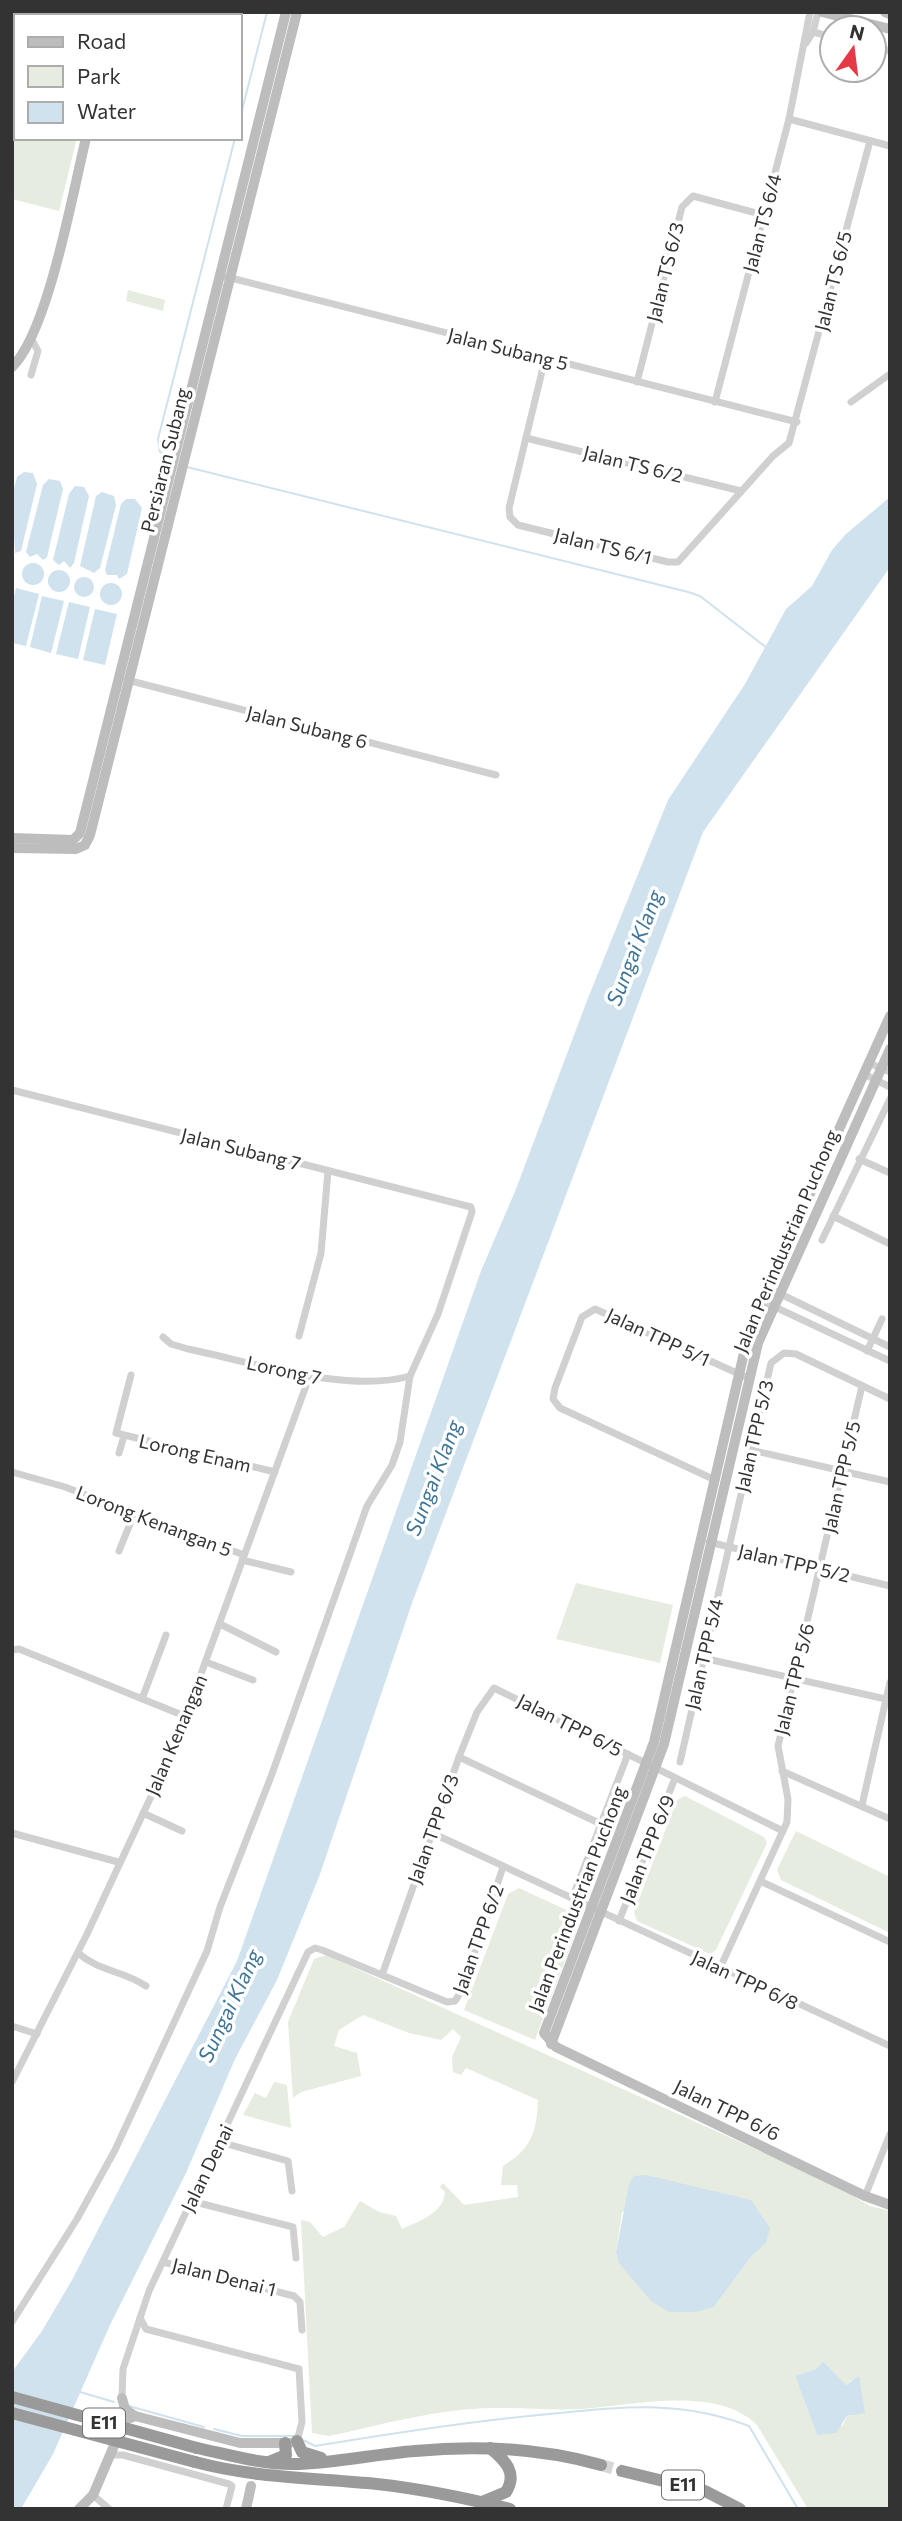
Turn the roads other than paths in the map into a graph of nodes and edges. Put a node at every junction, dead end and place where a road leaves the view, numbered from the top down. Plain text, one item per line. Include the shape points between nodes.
1 (286, 12) edge
2 (297, 12) edge
3 (810, 12) edge
4 (820, 12) edge
5 (890, 29) edge
6 (813, 32) junction
7 (818, 33) edge
8 (806, 43) junction
9 (789, 119) junction
10 (85, 140) edge
11 (870, 141) junction
12 (890, 146) edge
13 (764, 215) junction
14 (224, 276) junction
15 (32, 340) junction
16 (545, 359) junction
17 (12, 367) edge
18 (890, 374) edge
19 (31, 375) dead end
20 (637, 382) junction
21 (715, 402) junction
22 (851, 402) dead end
23 (797, 422) junction
24 (526, 438) junction
25 (741, 491) junction
26 (124, 679) junction
27 (496, 775) dead end
28 (12, 838) edge
29 (12, 848) edge
30 (890, 1016) edge
31 (890, 1049) edge
32 (869, 1063) junction
33 (887, 1070) edge
34 (864, 1074) junction
35 (883, 1083) edge
36 (12, 1090) edge
37 (890, 1099) edge
38 (859, 1159) junction
39 (328, 1171) junction
40 (890, 1173) edge
41 (833, 1216) junction
42 (822, 1240) dead end
43 (890, 1244) edge
44 (768, 1289) junction
45 (779, 1294) junction
46 (762, 1301) junction
47 (776, 1308) junction
48 (882, 1319) dead end
49 (299, 1336) dead end
50 (163, 1337) dead end
51 (873, 1339) junction
52 (890, 1347) edge
53 (867, 1350) junction
54 (890, 1361) edge
55 (737, 1373) junction
56 (131, 1375) dead end
57 (310, 1375) junction
58 (410, 1376) junction
59 (748, 1378) junction
60 (862, 1386) junction
61 (890, 1399) edge
62 (120, 1434) junction
63 (751, 1450) junction
64 (119, 1453) dead end
65 (843, 1471) junction
66 (12, 1472) edge
67 (275, 1472) junction
68 (712, 1479) junction
69 (890, 1482) edge
70 (134, 1514) junction
71 (698, 1539) junction
72 (709, 1542) junction
73 (728, 1547) junction
74 (119, 1551) dead end
75 (243, 1558) junction
76 (820, 1569) junction
77 (291, 1572) dead end
78 (890, 1586) edge
79 (220, 1624) junction
80 (166, 1635) dead end
81 (12, 1650) edge
82 (276, 1652) dead end
83 (703, 1658) junction
84 (206, 1662) junction
85 (795, 1678) junction
86 (253, 1680) dead end
87 (890, 1682) edge
88 (494, 1688) joint
89 (142, 1699) junction
90 (888, 1700) edge
91 (187, 1717) junction
92 (628, 1754) junction
93 (459, 1757) junction
94 (680, 1762) dead end
95 (651, 1766) junction
96 (782, 1771) junction
97 (675, 1777) junction
98 (862, 1805) junction
99 (143, 1812) junction
100 (890, 1819) edge
101 (601, 1825) junction
102 (182, 1831) dead end
103 (783, 1831) junction
104 (430, 1832) junction
105 (12, 1833) edge
106 (118, 1862) junction
107 (503, 1867) junction
108 (760, 1881) junction
109 (572, 1899) junction
110 (596, 1910) junction
111 (619, 1921) junction
112 (890, 1942) edge
113 (78, 1953) junction
114 (720, 1968) junction
115 (382, 1975) junction
116 (146, 1986) dead end
117 (12, 2026) edge
118 (37, 2034) junction
119 (551, 2044) joint
120 (890, 2046) edge
121 (12, 2082) edge
122 (890, 2134) edge
123 (220, 2142) junction
124 (292, 2191) dead end
125 (864, 2196) junction
126 (191, 2201) junction
127 (890, 2205) edge
128 (296, 2258) dead end
129 (163, 2262) junction
130 (140, 2314) junction
131 (12, 2322) edge
132 (302, 2328) dead end
133 (146, 2329) junction
134 (130, 2343) junction
135 (12, 2397) edge
136 (122, 2398) junction
137 (12, 2413) edge
138 (135, 2416) junction
139 (291, 2442) junction
140 (489, 2448) junction
141 (110, 2455) junction
142 (329, 2460) junction
143 (264, 2463) junction
144 (601, 2465) tunnel mouth
145 (622, 2470) tunnel mouth
146 (238, 2473) junction
147 (270, 2476) junction
148 (251, 2486) junction
149 (93, 2495) junction
150 (482, 2502) junction
151 (79, 2509) edge
152 (109, 2509) edge
153 (226, 2509) edge
154 (246, 2509) edge
155 (510, 2509) edge
156 (740, 2509) edge

1 - 14 street, Persiaran Subang
2 - 14 street, Persiaran Subang
3 - 8 street, Jalan TS 6/4
4 - 5 street
4 - 6 street, Jalan TS 6/4
6 - 7 street
6 - 8 street, Jalan TS 6/4
8 - 9 street, Jalan TS 6/4
9 - 11 street
9 - 13 street, Jalan TS 6/4
10 - 15 street
11 - 12 street
11 - 23 street, Jalan TS 6/5
13 - 20 street, Jalan TS 6/3 via 693,197 681,207
13 - 21 street, Jalan TS 6/4
14 - 16 street, Jalan Subang 5
14 - 26 street, Persiaran Subang
15 - 17 street
15 - 19 street via 38,351
16 - 20 street, Jalan Subang 5
16 - 24 street, Jalan TS 6/1
18 - 22 street
20 - 21 street, Jalan Subang 5
21 - 23 street, Jalan Subang 5
23 - 25 street, Jalan TS 6/1 via 789,443
24 - 25 street, Jalan TS 6/2
24 - 25 street, Jalan TS 6/1 via 509,509 518,525 668,562 678,562
26 - 27 street, Jalan Subang 6
26 - 28 street, Persiaran Subang via 78,838
26 - 29 street, Persiaran Subang via 85,845 70,850
30 - 32 street, Jalan Perindustrian Puchong
31 - 33 street, Jalan Perindustrian Puchong
32 - 33 street
32 - 34 street, Jalan Perindustrian Puchong
33 - 35 street, Jalan Perindustrian Puchong
34 - 35 street
34 - 44 street, Jalan Perindustrian Puchong
35 - 45 street, Jalan Perindustrian Puchong
36 - 39 street, Jalan Subang 7
37 - 38 street
38 - 40 street
38 - 41 street
39 - 49 street via 322,1248
39 - 58 street, Jalan Subang 7 via 471,1207 460,1255
41 - 42 street
41 - 43 street
44 - 45 street
44 - 46 street, Jalan Perindustrian Puchong
45 - 47 street, Jalan Perindustrian Puchong
45 - 51 street
46 - 47 street
46 - 55 street, Jalan Perindustrian Puchong
47 - 53 street
47 - 59 street, Jalan Perindustrian Puchong
48 - 51 street
50 - 57 street, Lorong 7 via 188,1349
51 - 52 street
51 - 53 street
53 - 54 street
55 - 59 street, Jalan TPP 5/1
55 - 68 street, Jalan Perindustrian Puchong
55 - 68 street, Jalan TPP 5/1 via 595,1309 582,1317 555,1388 554,1399 560,1408
56 - 62 street
57 - 58 street, Lorong 7 via 347,1381
57 - 67 street, Jalan Kenangan
58 - 131 street via 392,1465 367,1506 207,1951 115,2150
59 - 72 street, Jalan Perindustrian Puchong
60 - 61 street
60 - 63 street, Jalan TPP 5/3 via 796,1354 775,1358
60 - 65 street, Jalan TPP 5/5
62 - 64 street
62 - 67 street, Lorong Enam
63 - 65 street
63 - 73 street, Jalan TPP 5/3
65 - 69 street
65 - 76 street, Jalan TPP 5/5
66 - 70 street, Lorong Kenangan 5
67 - 75 street, Jalan Kenangan
68 - 71 street, Jalan Perindustrian Puchong
70 - 74 street
70 - 75 street, Lorong Kenangan 5
71 - 72 street, Jalan TPP 5/2
71 - 95 street, Jalan Perindustrian Puchong
72 - 73 street, Jalan TPP 5/2
72 - 95 street, Jalan Perindustrian Puchong
73 - 76 street, Jalan TPP 5/2
73 - 83 street, Jalan TPP 5/4
75 - 77 street, Lorong Kenangan 5
75 - 79 street, Jalan Kenangan
76 - 78 street, Jalan TPP 5/2
76 - 85 street, Jalan TPP 5/6
79 - 82 street
79 - 84 street, Jalan Kenangan
80 - 89 street
81 - 89 street
83 - 85 street
83 - 94 street, Jalan TPP 5/4
84 - 86 street
84 - 91 street, Jalan Kenangan
85 - 90 street
85 - 96 street, Jalan TPP 5/6 via 778,1746
87 - 90 street
88 - 92 street, Jalan TPP 6/5
88 - 93 street, Jalan TPP 6/3 via 477,1712
89 - 91 street
90 - 98 street
91 - 99 street, Jalan Kenangan
92 - 95 street, Jalan TPP 6/5
92 - 101 street
93 - 101 street
93 - 104 street, Jalan TPP 6/3
95 - 97 street, Jalan TPP 6/9
95 - 110 street, Jalan Perindustrian Puchong
96 - 98 street
96 - 103 street, Jalan TPP 5/6 via 789,1807
97 - 103 street, Jalan TPP 6/9
97 - 111 street, Jalan TPP 6/9
98 - 100 street
99 - 102 street
99 - 106 street, Jalan Kenangan
101 - 109 street
103 - 108 street, Jalan TPP 5/6
104 - 107 street, Jalan TPP 6/8
104 - 115 street, Jalan TPP 6/3
105 - 106 street
106 - 113 street, Jalan Kenangan
107 - 109 street, Jalan TPP 6/8
107 - 115 street, Jalan TPP 6/2 via 455,2001 447,2002
108 - 112 street
108 - 114 street, Jalan TPP 5/6
109 - 110 street, Jalan TPP 6/8
110 - 111 street, Jalan TPP 6/8
110 - 119 street, Jalan Perindustrian Puchong via 544,2033
111 - 114 street, Jalan TPP 6/8
113 - 116 street via 98,1968 120,1971
113 - 118 street, Jalan Kenangan
114 - 120 street, Jalan TPP 6/8
115 - 123 street, Jalan Denai via 315,1948 306,1956
117 - 118 street
118 - 121 street, Jalan Kenangan
119 - 125 street, Jalan TPP 6/6
122 - 125 street
123 - 124 street via 288,2161
123 - 126 street, Jalan Denai
125 - 127 street, Jalan TPP 6/6
126 - 128 street via 293,2227
126 - 129 street, Jalan Denai
129 - 130 street, Jalan Denai
129 - 132 street, Jalan Denai 1 via 294,2296 300,2302
130 - 133 street
130 - 134 street, Jalan Denai
133 - 134 street
133 - 139 street via 299,2369 301,2428
134 - 136 street, Jalan Denai
135 - 143 highway, E11, bridge
136 - 138 street via 125,2409
136 - 141 street
137 - 146 highway, E11, bridge
138 - 139 street via 240,2443
138 - 141 street via 125,2420
139 - 142 highway via 303,2452
139 - 143 highway via 286,2455
140 - 142 highway, E11
140 - 144 highway, E11
140 - 150 highway via 508,2465 511,2479 506,2492
141 - 149 street
141 - 153 street via 229,2484
142 - 143 highway, E11
145 - 156 highway, E11 via 705,2491
146 - 147 highway, E11
146 - 148 street
147 - 148 street
147 - 150 highway, E11 via 379,2484
148 - 154 street
149 - 151 street
149 - 152 street
150 - 155 highway, E11

